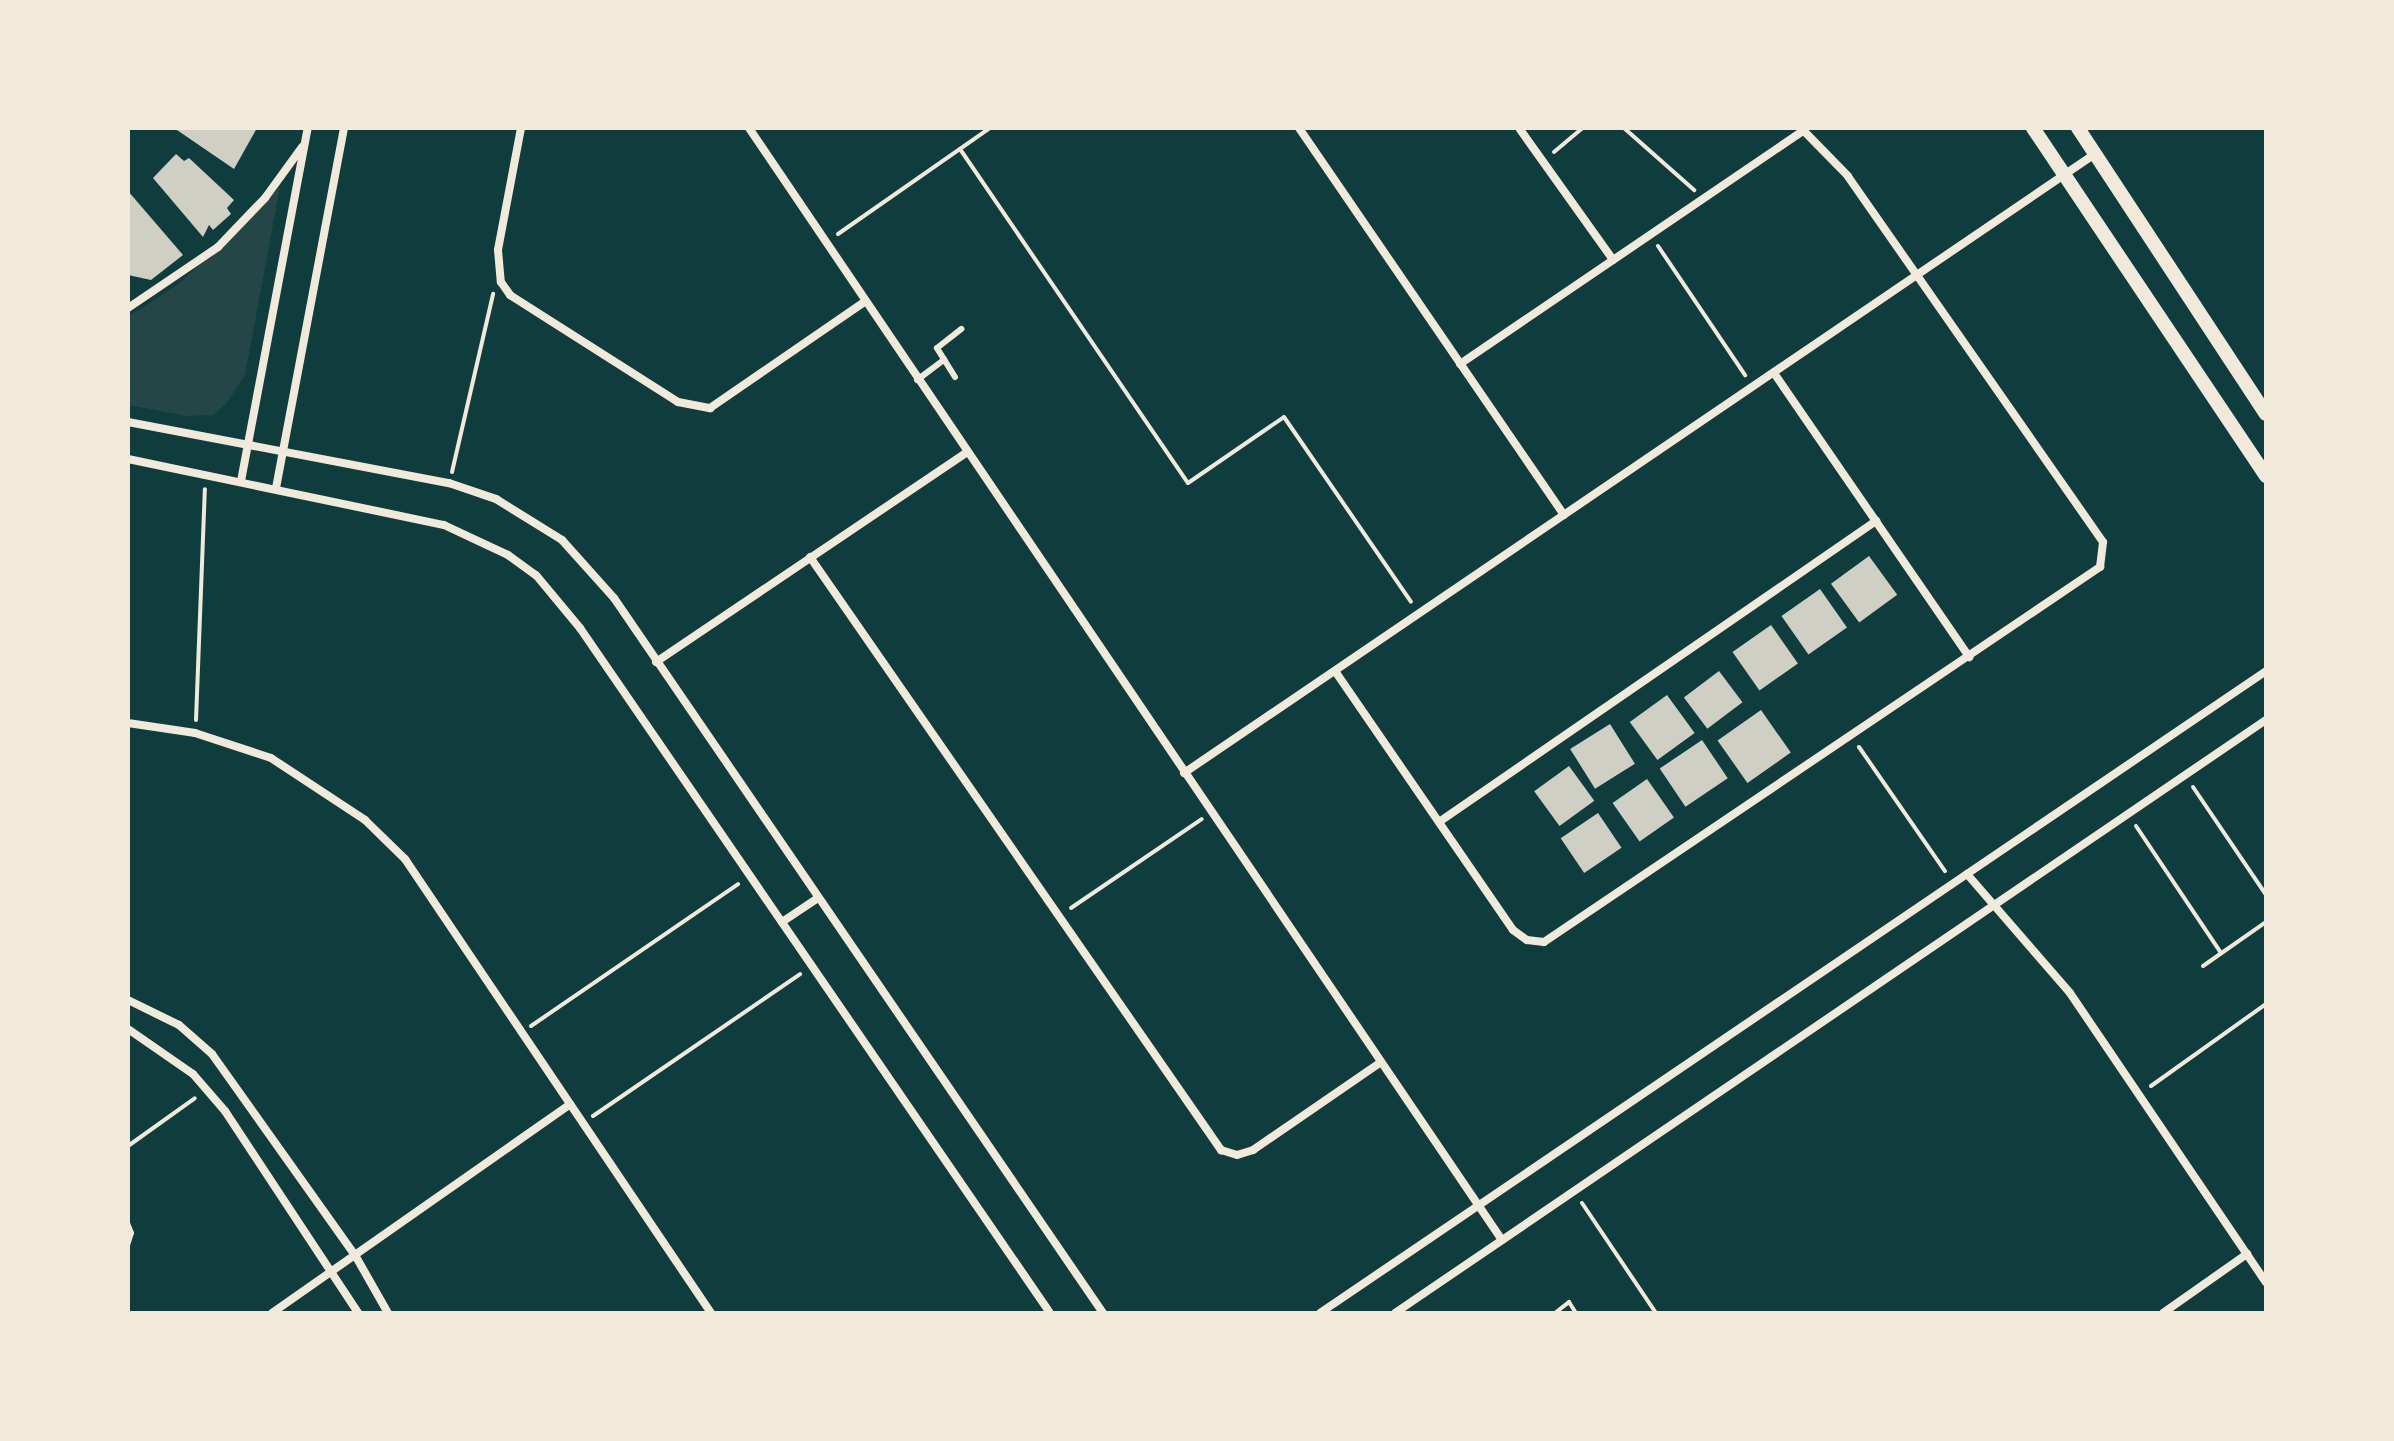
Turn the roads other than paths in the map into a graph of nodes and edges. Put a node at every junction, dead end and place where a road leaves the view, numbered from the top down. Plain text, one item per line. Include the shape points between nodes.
1 (308, 128) edge
2 (344, 128) edge
3 (521, 128) edge
4 (749, 128) edge
5 (1299, 128) edge
6 (1519, 128) edge
7 (2033, 128) edge
8 (2078, 128) edge
9 (1802, 129) edge
10 (305, 143) junction
11 (2095, 154) junction
12 (2064, 175) junction
13 (1613, 260) junction
14 (1916, 276) junction
15 (864, 302) junction
16 (128, 308) edge
17 (961, 329) dead end
18 (944, 360) junction
19 (1460, 364) junction
20 (1774, 373) junction
21 (955, 377) dead end
22 (917, 380) junction
23 (2266, 414) edge
24 (128, 422) edge
25 (248, 445) junction
26 (284, 452) junction
27 (966, 453) junction
28 (128, 459) edge
29 (2266, 476) edge
30 (241, 481) junction
31 (276, 488) junction
32 (1564, 515) junction
33 (1876, 521) junction
34 (810, 557) junction
35 (1969, 657) junction
36 (656, 662) junction
37 (1335, 671) junction
38 (2266, 671) edge
39 (2266, 720) edge
40 (128, 723) edge
41 (1184, 773) junction
42 (1439, 822) junction
43 (1967, 874) junction
44 (818, 898) junction
45 (1994, 906) junction
46 (782, 922) junction
47 (128, 1000) edge
48 (128, 1029) edge
49 (1381, 1062) junction
50 (570, 1104) junction
51 (1478, 1206) junction
52 (1502, 1240) junction
53 (2247, 1254) junction
54 (355, 1255) junction
55 (334, 1270) junction
56 (2263, 1271) edge
57 (2266, 1282) edge
58 (272, 1313) edge
59 (358, 1313) edge
60 (388, 1313) edge
61 (711, 1313) edge
62 (1050, 1313) edge
63 (1103, 1313) edge
64 (1320, 1313) edge
65 (1396, 1313) edge
66 (2163, 1313) edge

1 - 10 street
2 - 26 street
3 - 15 street via 498,250 501,282 510,295 693,409 710,408
4 - 15 street
5 - 19 street
6 - 13 street
7 - 12 street
8 - 11 street
9 - 13 street
9 - 14 street via 1848,176
10 - 16 street via 265,198 218,247
10 - 25 street
11 - 12 street
11 - 23 street
12 - 14 street
12 - 29 street
13 - 19 street
14 - 20 street
14 - 35 street via 2103,542 2100,567
15 - 22 street
17 - 18 lane via 938,346
18 - 21 lane
18 - 22 lane
19 - 32 street
20 - 32 street
20 - 33 street
22 - 27 street
24 - 25 street
25 - 26 street
25 - 30 street
26 - 31 street
26 - 36 street via 449,483 496,499 562,540 614,598
27 - 34 street
27 - 41 street
28 - 30 street
30 - 31 street
31 - 46 street via 444,525 508,555 536,575 580,628
32 - 37 street
33 - 35 street
33 - 42 street
34 - 36 street
34 - 49 street via 1221,1150 1237,1155 1253,1150
35 - 42 street via 1544,942 1527,940 1513,930
36 - 44 street
37 - 41 street
37 - 42 street
38 - 43 street
39 - 45 street
40 - 50 street via 195,733 271,758 365,820 405,859
41 - 49 street
43 - 45 street
43 - 51 street
44 - 46 street
44 - 63 street
45 - 52 street
45 - 53 street via 2070,993
46 - 62 street
47 - 54 street via 179,1025 212,1054
48 - 55 street via 162,1048 207,1090
49 - 51 street
50 - 54 street
50 - 61 street
51 - 52 street
51 - 64 street
52 - 65 street
53 - 56 street
53 - 66 street
54 - 55 street
54 - 60 street
55 - 58 street
55 - 59 street
56 - 57 street

